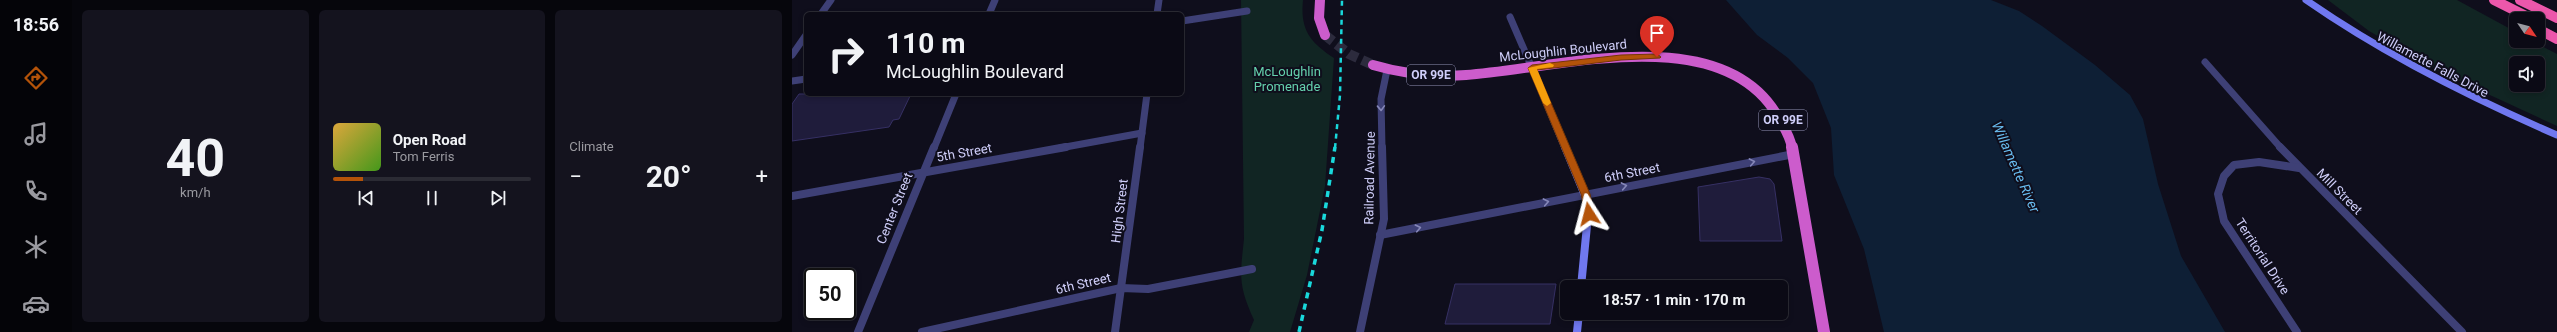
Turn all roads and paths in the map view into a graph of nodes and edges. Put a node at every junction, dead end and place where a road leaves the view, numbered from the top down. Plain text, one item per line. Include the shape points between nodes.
1 (831, 0) edge
2 (995, 0) edge
3 (1159, 0) edge
4 (1320, 0) edge
5 (2306, 0) edge
6 (2483, 0) edge
7 (2494, 0) edge
8 (2520, 0) edge
9 (1247, 11) dead end
10 (822, 12) edge
11 (990, 12) edge
12 (1157, 12) edge
13 (2518, 12) edge
14 (2509, 14) edge
15 (1510, 17) dead end
16 (2557, 18) edge
17 (1184, 21) edge
18 (2545, 25) edge
19 (2557, 31) edge
20 (2545, 33) edge
21 (1325, 35) tunnel mouth
22 (804, 38) edge
23 (2557, 39) edge
24 (792, 55) edge
25 (2205, 62) dead end
26 (1373, 65) tunnel mouth
27 (1532, 68) junction
28 (1386, 70) junction
29 (804, 79) edge
30 (792, 81) edge
31 (955, 96) edge
32 (1147, 96) edge
33 (1142, 133) junction
34 (2557, 135) edge
35 (1794, 154) junction
36 (2299, 168) junction
37 (923, 172) junction
38 (1586, 194) junction
39 (792, 196) edge
40 (1380, 235) junction
41 (1252, 269) dead end
42 (1583, 280) edge
43 (1121, 288) junction
44 (1578, 320) edge
45 (858, 332) edge
46 (922, 332) edge
47 (1115, 332) edge
48 (1360, 332) edge
49 (1577, 332) edge
50 (1824, 332) edge
51 (2297, 332) edge
52 (2462, 332) edge

1 - 10 street
2 - 11 street
3 - 12 street
4 - 21 highway via 1319,18
5 - 34 main road, Willamette Falls Drive via 2368,43 2420,73
6 - 14 highway
7 - 13 highway
8 - 16 highway
9 - 17 street
15 - 27 street
18 - 19 highway
20 - 23 highway
22 - 24 street
25 - 36 street, Mill Street
26 - 28 highway, McLoughlin Boulevard / OR 99E
27 - 28 highway, McLoughlin Boulevard / OR 99E via 1452,75
27 - 35 highway, McLoughlin Boulevard / OR 99E via 1646,56 1688,60 1716,67 1741,78 1769,100 1786,126
27 - 38 main road
28 -> 40 street, Railroad Avenue via 1381,99 1384,219
29 - 30 street
31 - 37 street, Center Street
32 - 33 street, High Street
33 - 37 street, 5th Street
33 - 43 street, High Street
38 -> 35 street, 6th Street
35 - 50 highway, McLoughlin Boulevard / OR 99E
36 - 51 street, Territorial Drive via 2259,162 2234,165 2224,176 2218,194 2224,221
36 - 52 street, Mill Street
37 - 39 street, 5th Street
37 - 45 street, Center Street
40 -> 38 street, 6th Street
38 - 42 main road via 1589,214
40 - 48 street, Railroad Avenue
41 - 43 street, 6th Street via 1148,289
43 - 46 street, 6th Street
43 - 47 street, High Street
44 - 49 main road

